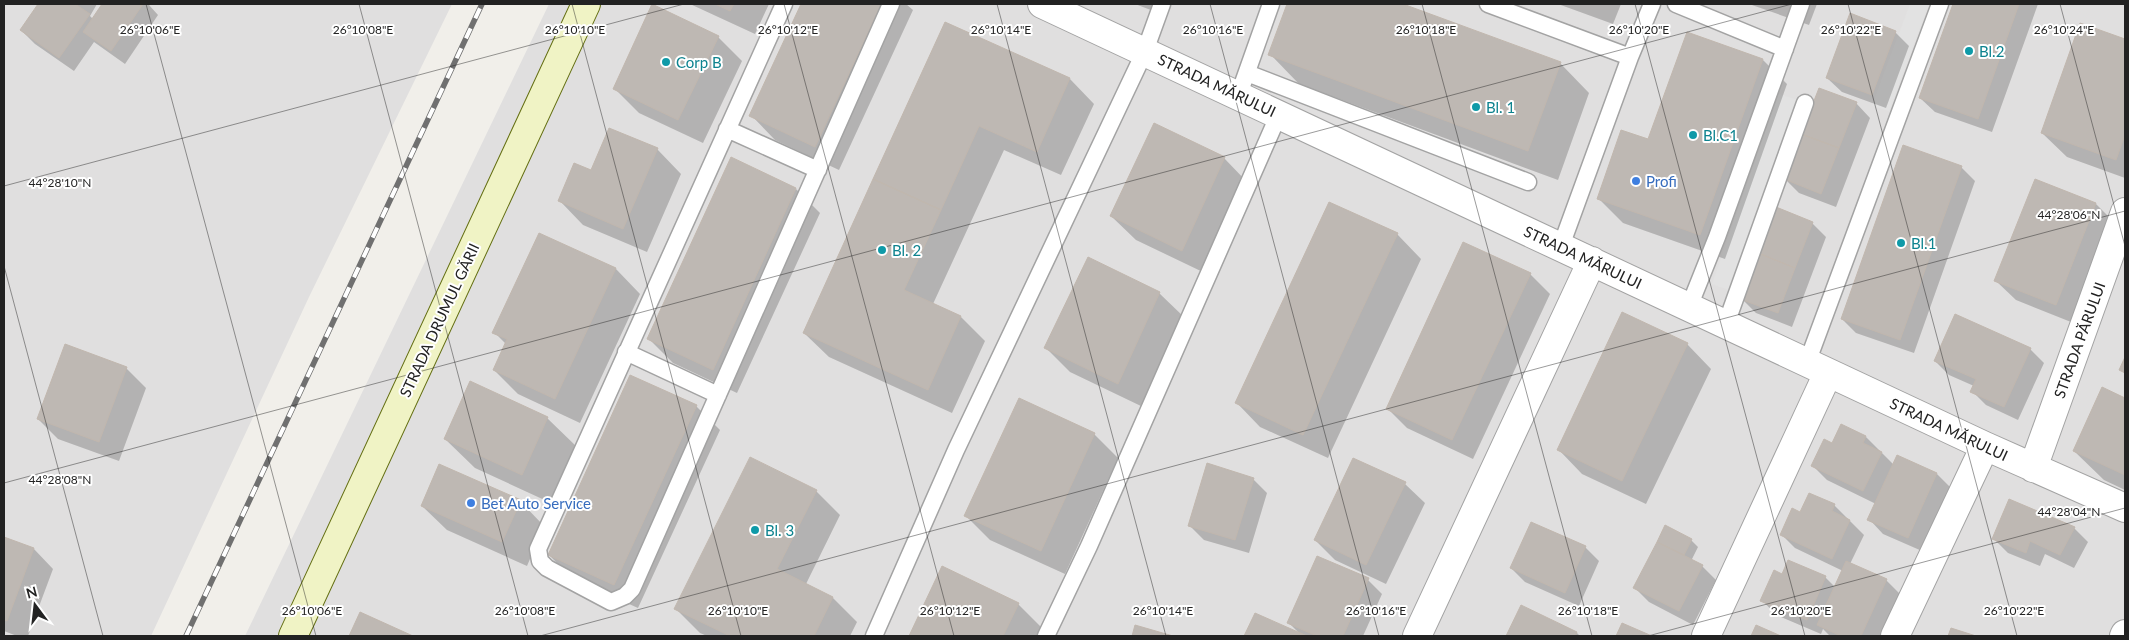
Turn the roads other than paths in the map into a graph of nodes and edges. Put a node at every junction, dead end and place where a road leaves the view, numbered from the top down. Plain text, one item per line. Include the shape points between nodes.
1 (586, 4) edge
2 (784, 4) edge
3 (891, 4) edge
4 (1042, 4) edge
5 (1162, 4) edge
6 (1271, 4) edge
7 (1488, 4) edge
8 (1652, 4) edge
9 (1676, 4) edge
10 (1801, 4) edge
11 (1940, 4) edge
12 (1785, 49) junction
13 (1145, 51) junction
14 (1630, 57) junction
15 (1243, 84) junction
16 (1805, 103) dead end
17 (1280, 114) junction
18 (727, 128) junction
19 (818, 170) junction
20 (1528, 182) dead end
21 (2125, 212) edge
22 (1561, 246) junction
23 (1592, 261) junction
24 (1689, 307) junction
25 (1726, 324) junction
26 (626, 352) junction
27 (1818, 368) junction
28 (718, 395) junction
29 (1985, 446) junction
30 (2033, 468) junction
31 (2125, 508) edge
32 (293, 636) edge
33 (874, 636) edge
34 (1046, 636) edge
35 (1418, 636) edge
36 (1706, 636) edge
37 (1895, 636) edge

1 - 32 street, STRADA DRUMUL GĂRII
2 - 18 lane
3 - 19 lane
4 - 13 street, STRADA MĂRULUI
5 - 13 lane
6 - 15 lane
7 - 14 lane
8 - 14 lane
9 - 12 lane
10 - 12 lane
11 - 27 lane
12 - 24 lane
13 - 15 street, STRADA MĂRULUI
13 - 33 lane via 956,450
14 - 22 lane
15 - 17 street, STRADA MĂRULUI
15 - 20 lane
16 - 25 lane
17 - 22 street, STRADA MĂRULUI
17 - 34 lane
18 - 19 lane
18 - 26 lane
19 - 28 lane
21 - 30 street, STRADA PĂRULUI
22 - 23 street, STRADA MĂRULUI
23 - 24 street, STRADA MĂRULUI
23 - 35 street
24 - 25 street, STRADA MĂRULUI
25 - 27 street, STRADA MĂRULUI
26 - 28 lane
26 - 28 lane via 538,549 540,561 547,568 611,602 632,589
27 - 29 street, STRADA MĂRULUI
27 - 36 street
29 - 30 street, STRADA MĂRULUI
29 - 37 street
30 - 31 street, STRADA MĂRULUI

